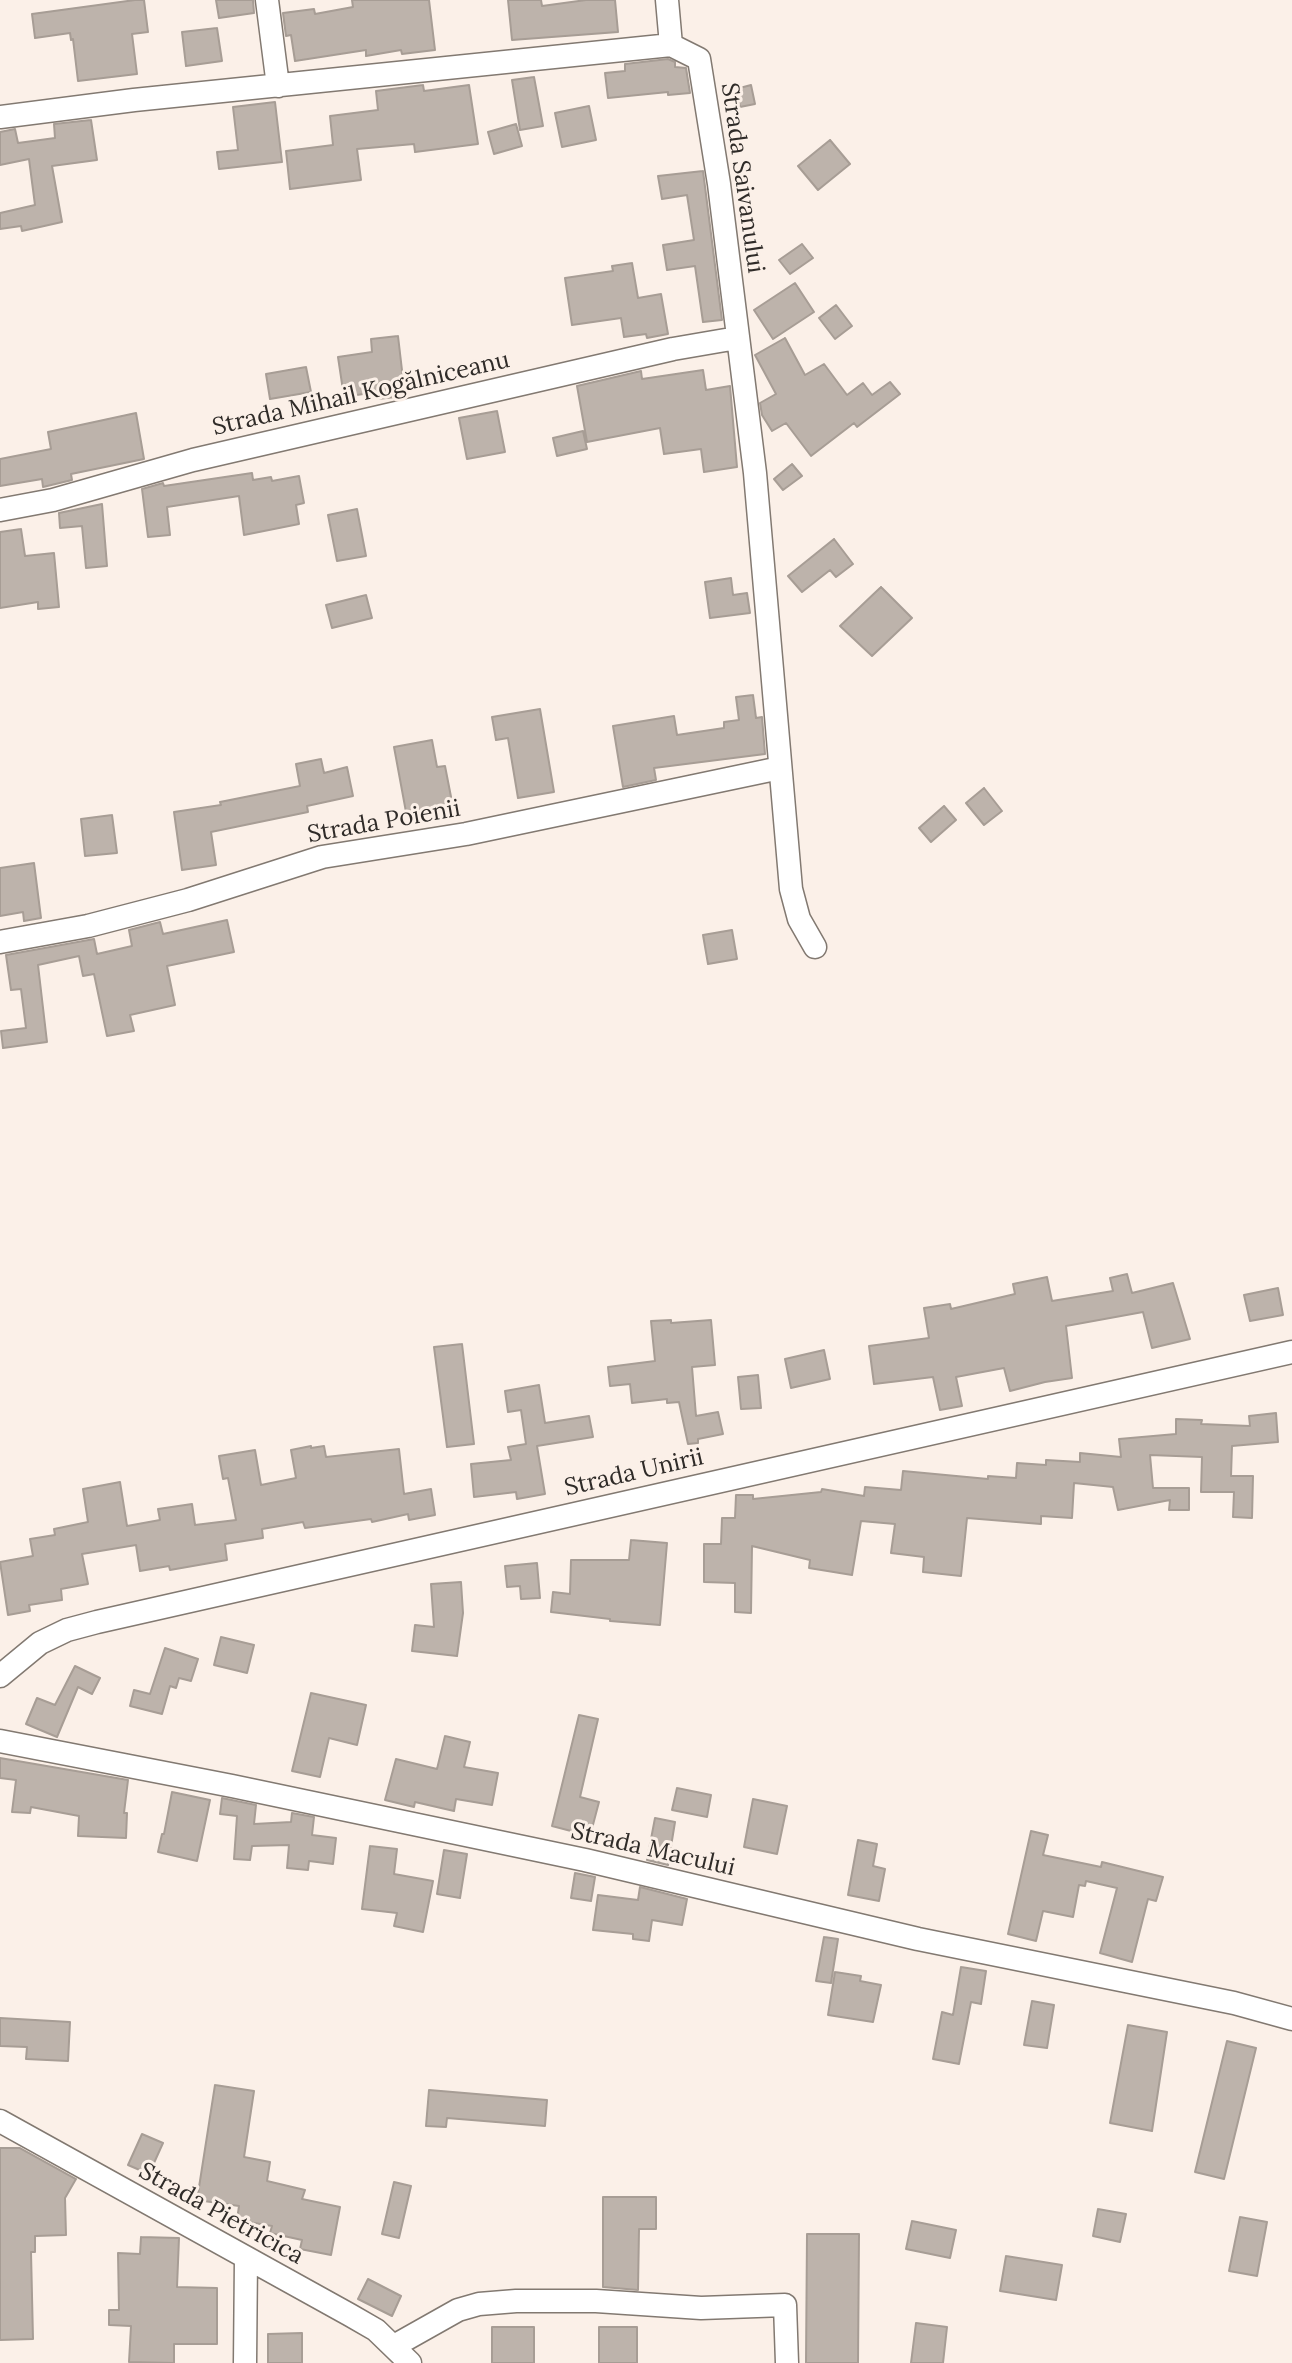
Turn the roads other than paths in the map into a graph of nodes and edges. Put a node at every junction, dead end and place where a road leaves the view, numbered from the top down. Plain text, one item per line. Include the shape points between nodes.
1 (267, 0) edge
2 (667, 0) edge
3 (671, 45) junction
4 (278, 86) junction
5 (0, 117) edge
6 (737, 338) junction
7 (0, 510) edge
8 (780, 768) junction
9 (0, 942) edge
10 (815, 947) dead end
11 (1292, 1352) edge
12 (0, 1676) edge
13 (0, 1741) edge
14 (1292, 2019) edge
15 (0, 2121) edge
16 (246, 2258) junction
17 (394, 2346) junction
18 (245, 2363) edge
19 (410, 2363) edge
20 (787, 2363) edge

1 - 4 street
2 - 3 street
3 - 4 street
3 - 6 street, Strada Saivanului via 699,59
4 - 5 street
6 - 7 street, Strada Mihail Kogălniceanu via 193,460
6 - 8 street, Strada Saivanului via 755,473
8 - 9 street, Strada Poienii via 466,834 322,857 174,904
8 - 10 street, Strada Saivanului via 791,889 799,919
11 - 12 street, Strada Unirii via 97,1622 40,1643
13 - 14 street, Strada Macului via 585,1860 918,1939
15 - 16 street, Strada Pietricica
16 - 17 street, Strada Pietricica via 376,2330
16 - 18 street
17 - 19 street, Strada Pietricica
17 - 20 street via 479,2304 785,2305

